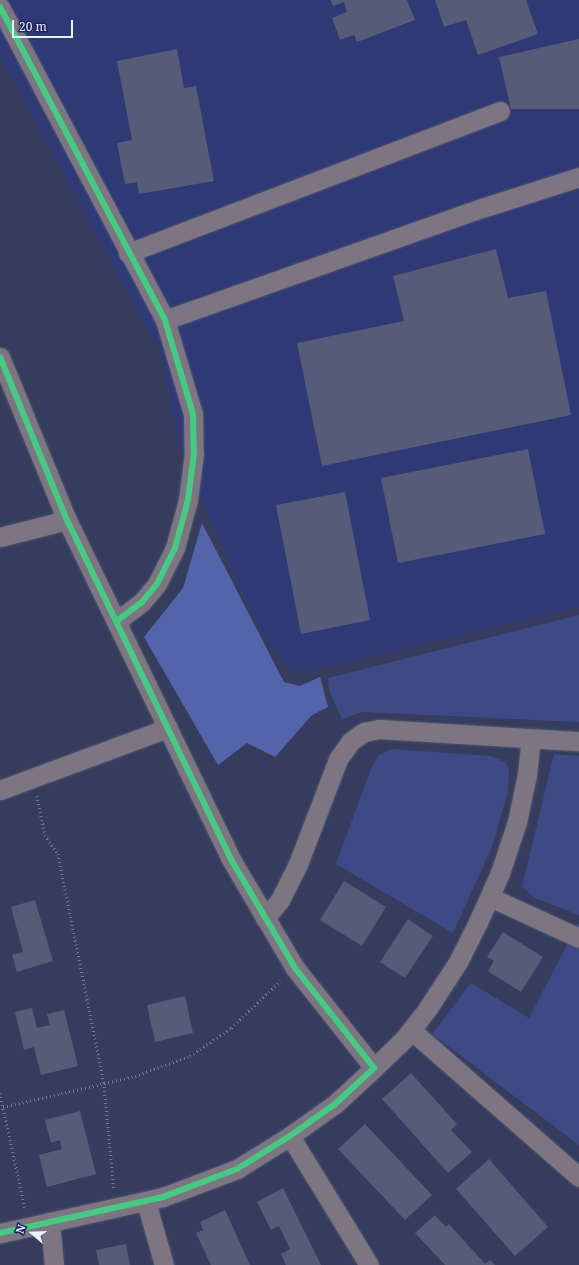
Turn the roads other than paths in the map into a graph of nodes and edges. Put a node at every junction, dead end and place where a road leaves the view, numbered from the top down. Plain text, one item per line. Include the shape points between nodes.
1 (0, 7) edge
2 (500, 111) dead end
3 (579, 177) edge
4 (128, 253) junction
5 (165, 320) junction
6 (0, 357) edge
7 (67, 520) junction
8 (0, 537) edge
9 (117, 621) junction
10 (168, 728) junction
11 (531, 738) junction
12 (579, 742) edge
13 (0, 790) edge
14 (490, 897) junction
15 (265, 918) junction
16 (579, 938) edge
17 (411, 1030) junction
18 (374, 1068) junction
19 (290, 1136) junction
20 (579, 1177) edge
21 (146, 1202) junction
22 (50, 1222) junction
23 (0, 1233) edge
24 (54, 1265) edge
25 (164, 1265) edge
26 (369, 1265) edge

1 - 4 street
2 - 4 street
3 - 5 street via 482,208
4 - 5 street
5 - 9 street via 193,414 194,453 188,500 175,548 158,584 142,602
6 - 7 street
7 - 8 street
7 - 9 street
9 - 10 street
10 - 13 street
10 - 15 street via 232,861
11 - 12 street
11 - 14 street via 527,775 517,822
11 - 15 street via 380,728 364,732 351,741 338,760 298,864 280,900
14 - 16 street
14 - 17 street via 458,962
15 - 18 street via 295,968
17 - 18 street
17 - 20 street
18 - 19 street via 335,1104
19 - 21 street via 237,1169
19 - 26 street
21 - 22 street
21 - 25 street
22 - 23 street
22 - 24 street

